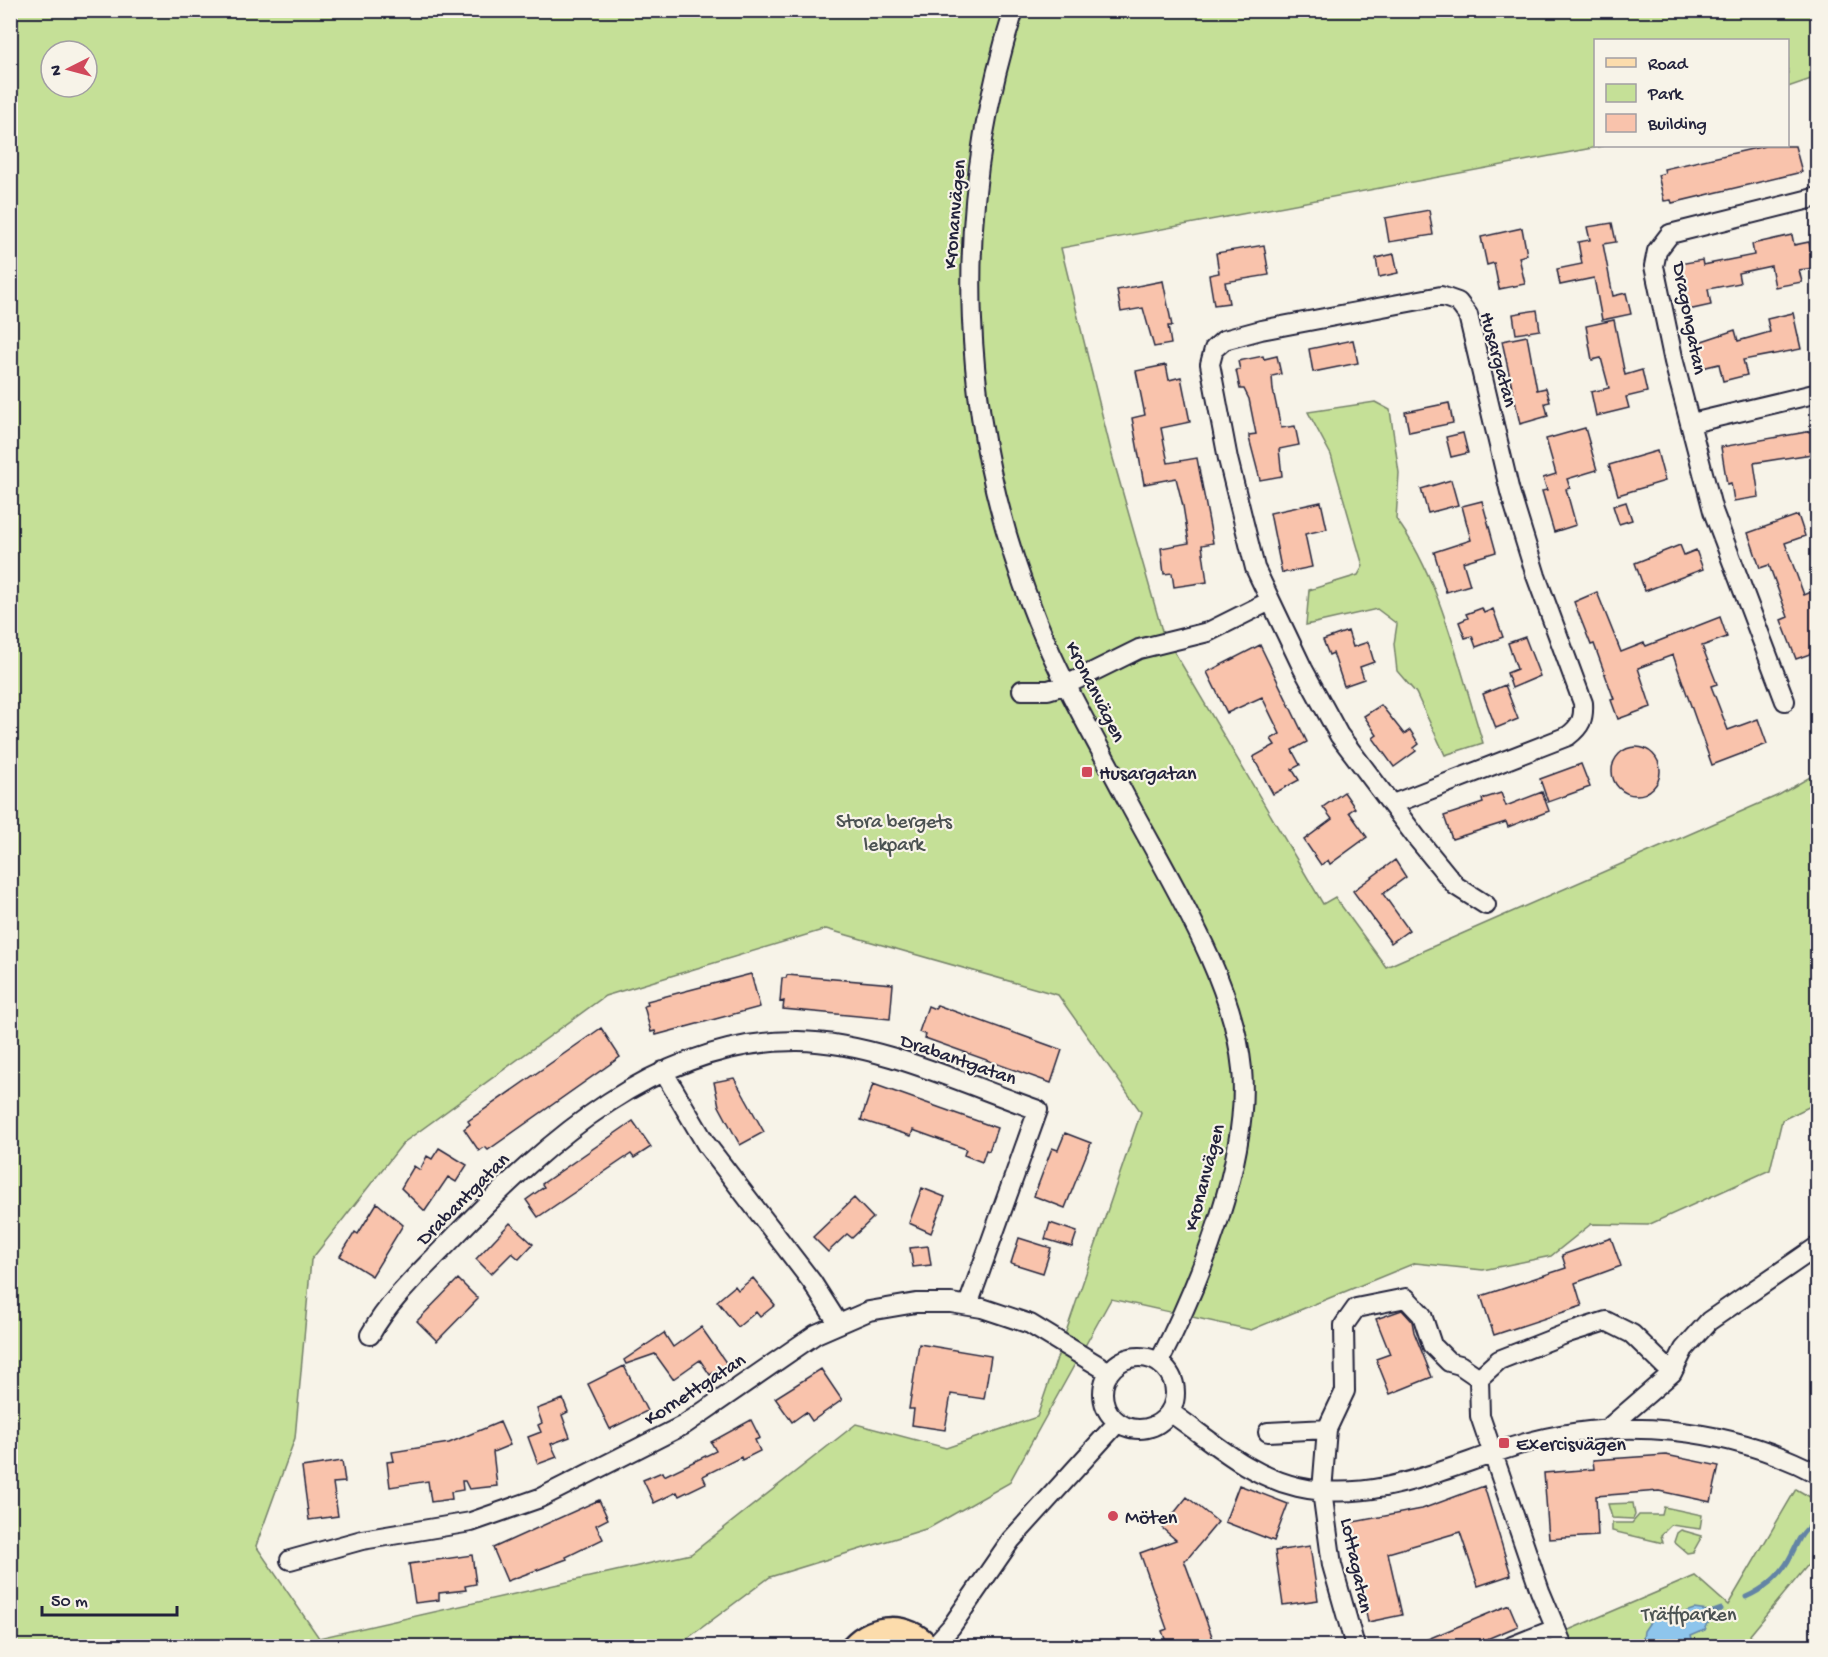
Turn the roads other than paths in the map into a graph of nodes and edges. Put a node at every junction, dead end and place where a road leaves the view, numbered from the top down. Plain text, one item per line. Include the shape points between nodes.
1 (1014, 10) edge
2 (1818, 197) edge
3 (1818, 393) edge
4 (1692, 423) junction
5 (1270, 602) junction
6 (1068, 684) junction
7 (1022, 690) dead end
8 (1785, 701) dead end
9 (1393, 804) junction
10 (1486, 905) dead end
11 (663, 1071) junction
12 (1818, 1246) edge
13 (968, 1305) junction
14 (838, 1323) junction
15 (370, 1335) dead end
16 (1159, 1362) junction
17 (1109, 1372) junction
18 (1672, 1373) junction
19 (1479, 1378) junction
20 (1170, 1412) junction
21 (1118, 1422) junction
22 (1327, 1429) junction
23 (1606, 1430) junction
24 (1268, 1432) dead end
25 (1492, 1454) junction
26 (1818, 1474) edge
27 (1322, 1491) junction
28 (290, 1560) dead end
29 (1556, 1629) junction
30 (855, 1644) edge
31 (928, 1647) edge
32 (934, 1647) edge
33 (1355, 1647) edge
34 (1512, 1647) edge
35 (1563, 1647) edge

1 - 6 street, Kronanvägen via 996,75 977,176 970,258 973,358 993,488 1007,538 1038,622
2 - 4 street, Dragongatan via 1670,234 1657,251 1654,266 1674,362
3 - 4 street
4 - 8 street, Dragongatan via 1713,511
5 - 6 street via 1208,632 1139,649
5 - 9 street, Husargatan via 1329,718
5 - 9 street, Husargatan via 1255,568 1228,459 1210,364 1214,349 1224,340 1344,313 1441,296 1458,302 1468,315 1510,492 1583,703 1584,717 1568,736
6 - 7 street via 1048,690
6 - 16 street, Kronanvägen via 1194,927 1223,991 1238,1039 1243,1102 1234,1163 1181,1318
9 - 10 street, Husargatan via 1456,886
11 - 13 street, Drabantgatan via 708,1053 740,1046 781,1042 831,1044 881,1055 1038,1110
11 - 14 street via 706,1144 812,1282
11 - 15 street, Drabantgatan via 571,1130 513,1176 396,1297
12 - 18 street via 1709,1321 1684,1349
13 - 14 street, Kornettgatan via 904,1304
13 - 17 street, Kornettgatan via 1018,1318
14 - 28 street, Kornettgatan via 684,1425 540,1498 471,1522 362,1540
16 - 17 street via 1137,1356 1122,1361
16 - 20 street via 1174,1382 1175,1398
17 - 21 street via 1103,1395 1108,1411
18 - 19 street via 1632,1334 1605,1321 1499,1360
18 - 23 street
19 - 22 street via 1449,1362 1432,1345 1422,1315 1406,1298 1356,1308 1344,1325 1345,1390
19 - 25 street via 1480,1416
20 - 21 street via 1157,1424 1142,1429
20 - 27 street via 1233,1460 1259,1474
21 - 32 street via 1011,1540
22 - 24 street
22 - 27 street, Lottagatan
23 - 25 street via 1540,1439
23 - 26 street via 1650,1429 1705,1436 1759,1449
25 - 27 street via 1387,1488
25 - 29 street
27 - 33 street, Lottagatan via 1332,1565
29 - 34 street
29 - 35 street
30 - 31 main road via 877,1631 894,1629 911,1633

